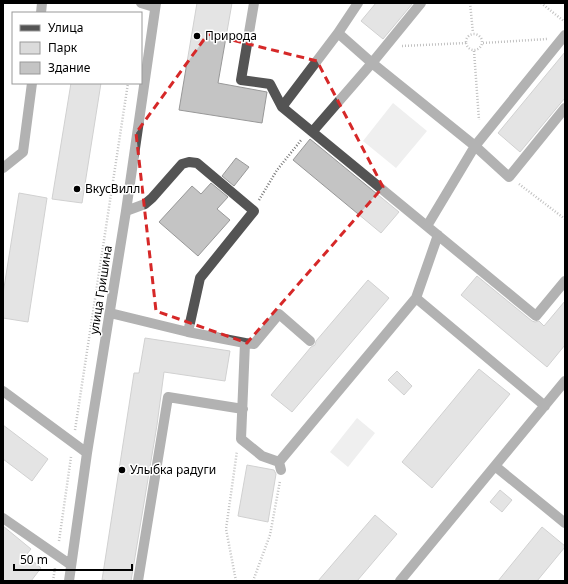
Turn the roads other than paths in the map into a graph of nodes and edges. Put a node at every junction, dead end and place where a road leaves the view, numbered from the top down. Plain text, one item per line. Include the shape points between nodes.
1 (141, 3) edge
2 (254, 3) edge
3 (358, 3) edge
4 (421, 3) edge
5 (155, 5) edge
6 (338, 33) junction
7 (564, 36) edge
8 (372, 63) junction
9 (32, 84) edge
10 (282, 107) junction
11 (565, 108) edge
12 (311, 130) junction
13 (477, 143) junction
14 (3, 168) edge
15 (126, 211) junction
16 (427, 226) junction
17 (438, 234) junction
18 (565, 281) edge
19 (416, 298) junction
20 (110, 313) junction
21 (188, 332) junction
22 (310, 340) dead end
23 (245, 343) junction
24 (565, 382) edge
25 (3, 392) edge
26 (545, 406) junction
27 (243, 409) junction
28 (87, 453) junction
29 (495, 466) junction
30 (3, 518) edge
31 (565, 523) edge
32 (70, 565) junction
33 (68, 581) edge
34 (138, 581) edge
35 (400, 581) edge

1 - 5 street
2 - 10 street via 242,80 270,84
3 - 6 street
4 - 8 street
5 - 15 street, улица Гришина
6 - 8 street
6 - 10 street
7 - 13 street
8 - 12 street
8 - 13 street
9 - 14 street via 24,152
10 - 12 street
11 - 13 street via 509,177
12 - 16 street
13 - 16 street
15 - 20 street, улица Гришина
15 - 21 street via 145,204 182,164 189,162 197,163 254,211 200,278
16 - 17 street
17 - 18 street via 536,316
17 - 19 street
19 - 26 street
19 - 27 street via 280,466 262,456 241,439
20 - 21 street
20 - 28 street, улица Гришина
21 - 23 street
22 - 23 street via 279,314 254,344
23 - 27 street
24 - 26 street
25 - 28 street
26 - 29 street
27 - 34 street via 168,397
28 - 32 street, улица Гришина
29 - 31 street
29 - 35 street
30 - 32 street
32 - 33 street, улица Гришина

